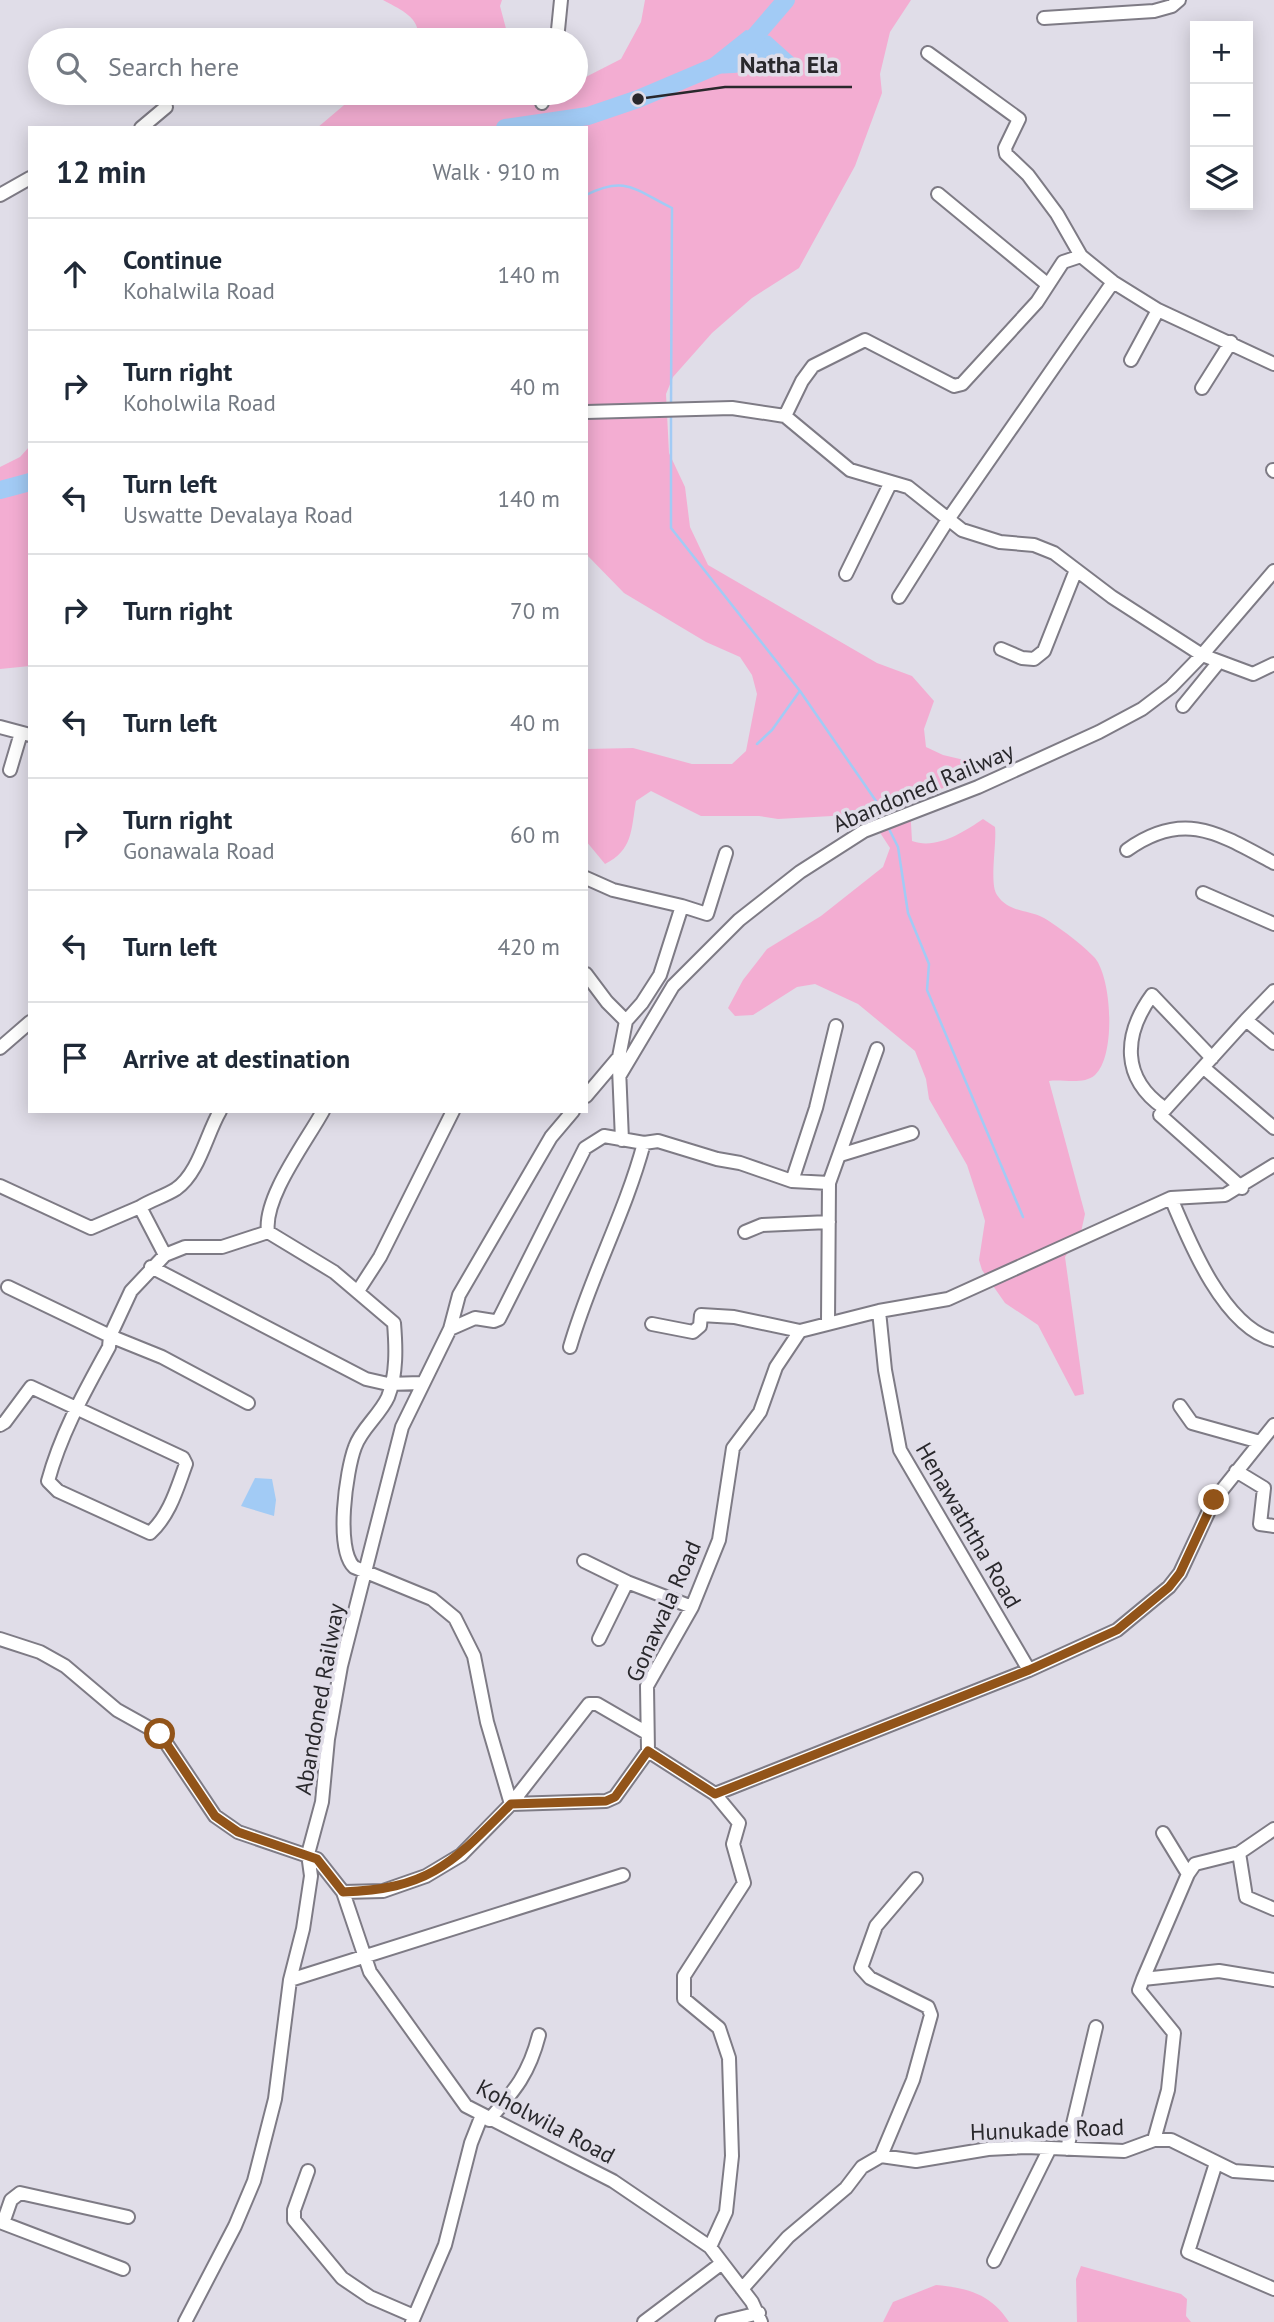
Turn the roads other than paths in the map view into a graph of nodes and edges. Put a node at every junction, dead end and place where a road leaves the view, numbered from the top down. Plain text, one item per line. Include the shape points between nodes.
1 (561, 0) edge
2 (1179, 0) edge
3 (1044, 18) dead end
4 (558, 28) edge
5 (928, 53) dead end
6 (166, 107) dead end
7 (143, 126) edge
8 (28, 179) edge
9 (938, 194) dead end
10 (0, 195) edge
11 (1081, 256) junction
12 (1113, 282) junction
13 (1047, 284) junction
14 (1158, 310) junction
15 (1231, 342) junction
16 (1131, 360) dead end
17 (1274, 364) edge
18 (1202, 388) dead end
19 (588, 412) edge
20 (785, 416) junction
21 (891, 482) junction
22 (947, 521) junction
23 (1076, 570) junction
24 (1274, 571) edge
25 (846, 574) dead end
26 (899, 597) dead end
27 (1002, 649) dead end
28 (1202, 655) junction
29 (1218, 663) junction
30 (1274, 664) edge
31 (1183, 706) dead end
32 (0, 727) edge
33 (26, 734) edge
34 (10, 770) dead end
35 (1127, 850) dead end
36 (726, 853) dead end
37 (1274, 863) edge
38 (588, 879) edge
39 (1203, 893) dead end
40 (682, 906) junction
41 (1274, 924) edge
42 (588, 977) edge
43 (1274, 991) edge
44 (1246, 1020) junction
45 (626, 1021) junction
46 (28, 1024) edge
47 (836, 1027) dead end
48 (1274, 1043) edge
49 (0, 1048) edge
50 (877, 1049) dead end
51 (619, 1057) junction
52 (1208, 1063) junction
53 (620, 1075) junction
54 (588, 1094) edge
55 (1164, 1108) junction
56 (219, 1113) edge
57 (322, 1113) edge
58 (452, 1113) edge
59 (571, 1113) edge
60 (1274, 1128) edge
61 (912, 1133) dead end
62 (622, 1140) junction
63 (643, 1143) junction
64 (840, 1155) junction
65 (1274, 1165) edge
66 (792, 1181) junction
67 (829, 1183) junction
68 (0, 1186) edge
69 (1241, 1188) junction
70 (1171, 1198) junction
71 (140, 1207) junction
72 (829, 1222) junction
73 (268, 1232) junction
74 (745, 1232) dead end
75 (165, 1255) junction
76 (150, 1267) junction
77 (8, 1287) dead end
78 (358, 1291) junction
79 (879, 1311) junction
80 (828, 1322) junction
81 (652, 1324) dead end
82 (450, 1329) junction
83 (800, 1331) junction
84 (110, 1336) junction
85 (1274, 1340) edge
86 (570, 1347) dead end
87 (421, 1382) junction
88 (392, 1383) junction
89 (248, 1403) dead end
90 (1180, 1406) dead end
91 (76, 1407) junction
92 (0, 1425) edge
93 (1274, 1425) edge
94 (1260, 1442) junction
95 (1236, 1471) junction
96 (1274, 1526) edge
97 (584, 1561) dead end
98 (365, 1572) junction
99 (627, 1582) junction
100 (692, 1607) junction
101 (0, 1639) edge
102 (599, 1639) dead end
103 (1029, 1670) junction
104 (647, 1733) junction
105 (648, 1751) junction
106 (715, 1794) junction
107 (511, 1804) junction
108 (1274, 1829) edge
109 (1163, 1833) dead end
110 (1238, 1853) junction
111 (308, 1854) junction
112 (1188, 1874) junction
113 (623, 1875) dead end
114 (916, 1879) dead end
115 (343, 1892) junction
116 (1274, 1909) edge
117 (366, 1956) junction
118 (1143, 1979) junction
119 (290, 1980) junction
120 (1274, 1980) edge
121 (1097, 2027) dead end
122 (539, 2035) dead end
123 (485, 2118) junction
124 (1154, 2140) junction
125 (1050, 2148) junction
126 (1067, 2149) junction
127 (881, 2156) junction
128 (1216, 2163) junction
129 (308, 2171) dead end
130 (1274, 2174) edge
131 (128, 2217) dead end
132 (1, 2223) edge
133 (709, 2247) junction
134 (994, 2261) dead end
135 (722, 2263) junction
136 (123, 2269) dead end
137 (742, 2289) junction
138 (1274, 2289) edge
139 (760, 2318) edge
140 (413, 2319) edge
141 (186, 2322) edge
142 (644, 2322) edge
143 (722, 2322) edge

1 - 4 street
2 - 3 street via 1154,11
5 - 11 street via 1018,119 1004,148 1006,154 1042,195
6 - 7 street
8 - 10 street
9 - 13 street
11 - 12 street
11 - 13 street via 1063,262
12 - 14 street
12 - 22 street
13 - 20 street via 1037,302 958,386 865,340 813,366
14 - 15 street
14 - 16 street
15 - 17 street
15 - 18 street
19 - 20 street via 732,408
20 - 21 street via 850,471
21 - 22 street via 908,487
21 - 25 street
22 - 23 street via 1000,542 1044,549
22 - 26 street
23 - 27 street via 1044,651 1034,659
23 - 28 street
24 - 28 street, Abandoned Railway
28 - 29 street
28 - 53 street, Abandoned Railway via 1142,709 1100,732 864,831 800,872 739,920 673,986
29 - 30 street via 1254,674
29 - 31 street
32 - 33 street
33 - 34 street
35 - 37 street via 1166,829 1195,827 1225,836
36 - 40 street via 707,914
38 - 40 street via 613,890
39 - 41 street
40 - 45 street via 660,975
42 - 45 street
43 - 44 street
44 - 48 street
44 - 52 street
45 - 51 street
46 - 49 street
47 - 66 street
50 - 64 street
51 - 53 street
51 - 54 street
52 - 55 street
52 - 55 street via 1152,995 1134,1025 1130,1050 1134,1072 1151,1098
52 - 60 street
53 - 62 street
55 - 69 street via 1160,1115
56 - 71 street via 184,1181
57 - 73 street via 272,1200
58 - 78 street via 380,1257
59 - 82 street, Abandoned Railway via 551,1137 458,1295
61 - 64 street
62 - 63 street
62 - 82 street via 604,1136 585,1148 499,1319 475,1318
63 - 66 street via 658,1141 686,1148
63 - 86 street via 631,1190
64 - 67 street
65 - 69 street
66 - 67 street
67 - 72 street
68 - 71 street via 91,1228
69 - 70 street via 1212,1198
70 - 79 street via 948,1299
70 - 85 street via 1188,1238 1236,1317 1257,1336
71 - 75 street
72 - 74 street via 762,1225
72 - 80 street
73 - 75 street via 222,1247 185,1247
73 - 78 street
75 - 76 street
76 - 84 street via 131,1291
76 - 88 street via 366,1379
77 - 84 street
78 - 88 street via 394,1323
79 - 80 street
79 - 103 street, Henawaththa Road via 900,1450
80 - 83 street
81 - 83 street via 693,1332 700,1326 701,1315
82 - 87 street, Abandoned Railway
83 - 100 street, Gonawala Road via 776,1367 760,1412 733,1448 719,1540
84 - 89 street via 162,1357
84 - 91 street via 109,1347
87 - 88 street
87 - 98 street, Abandoned Railway via 402,1427
88 - 98 street via 387,1399 355,1445 349,1475 344,1545 350,1563
90 - 94 street via 1192,1423
91 - 91 street via 183,1458 186,1464 174,1497 150,1533 58,1491 48,1481 57,1447
91 - 92 street via 31,1387
93 - 94 street
94 - 95 street
95 - 96 street via 1264,1488 1260,1524
95 - 103 street via 1214,1500 1169,1587 1117,1630
97 - 99 street
98 - 107 street via 432,1600 454,1618 474,1656
98 - 111 street, Abandoned Railway via 341,1665 322,1802
99 - 100 street
99 - 102 street
100 - 104 street, Gonawala Road via 647,1686
101 - 111 street via 65,1666 117,1710 160,1734 215,1816 238,1832
103 - 106 street
104 - 105 street, Gonawala Road
104 - 107 street via 597,1704 589,1704
105 - 106 street
105 - 107 street via 615,1797 606,1801
106 - 133 street via 739,1823 733,1844 744,1883 684,1976 684,1999 719,2028 729,2058 732,2156 726,2212
107 - 115 street via 461,1855 426,1876 383,1891
108 - 110 street
109 - 112 street
110 - 112 street via 1195,1864
110 - 116 street via 1246,1896
111 - 115 street, Koholwila Road via 329,1871
111 - 119 street, Abandoned Railway via 311,1876
112 - 118 street
113 - 117 street
114 - 127 street via 876,1926 861,1968 870,1978 928,2007 931,2015 913,2080
115 - 117 street, Koholwila Road
117 - 119 street
117 - 123 street, Koholwila Road via 370,1972 457,2095
118 - 120 street via 1219,1970
118 - 124 street via 1139,1990 1144,2000 1174,2033 1168,2090
119 - 141 street, Abandoned Railway via 275,2099 254,2181
121 - 126 street
122 - 123 street via 522,2082
123 - 133 street, Koholwila Road via 613,2181
123 - 140 street via 471,2143 446,2245
124 - 126 street, Hunukade Road via 1124,2151
124 - 128 street, Hunukade Road via 1171,2140
125 - 126 street, Hunukade Road
125 - 127 street, Hunukade Road via 988,2149 916,2161
125 - 134 street
127 - 137 street via 862,2167 846,2188 788,2237
128 - 130 street, Hunukade Road via 1242,2172
128 - 138 street via 1188,2252
129 - 140 street via 294,2220 342,2278
131 - 132 street via 20,2193 11,2200
132 - 136 street
133 - 135 street, Koholwila Road
135 - 137 street, Koholwila Road
135 - 142 street
137 - 139 street, Koholwila Road
139 - 143 street

